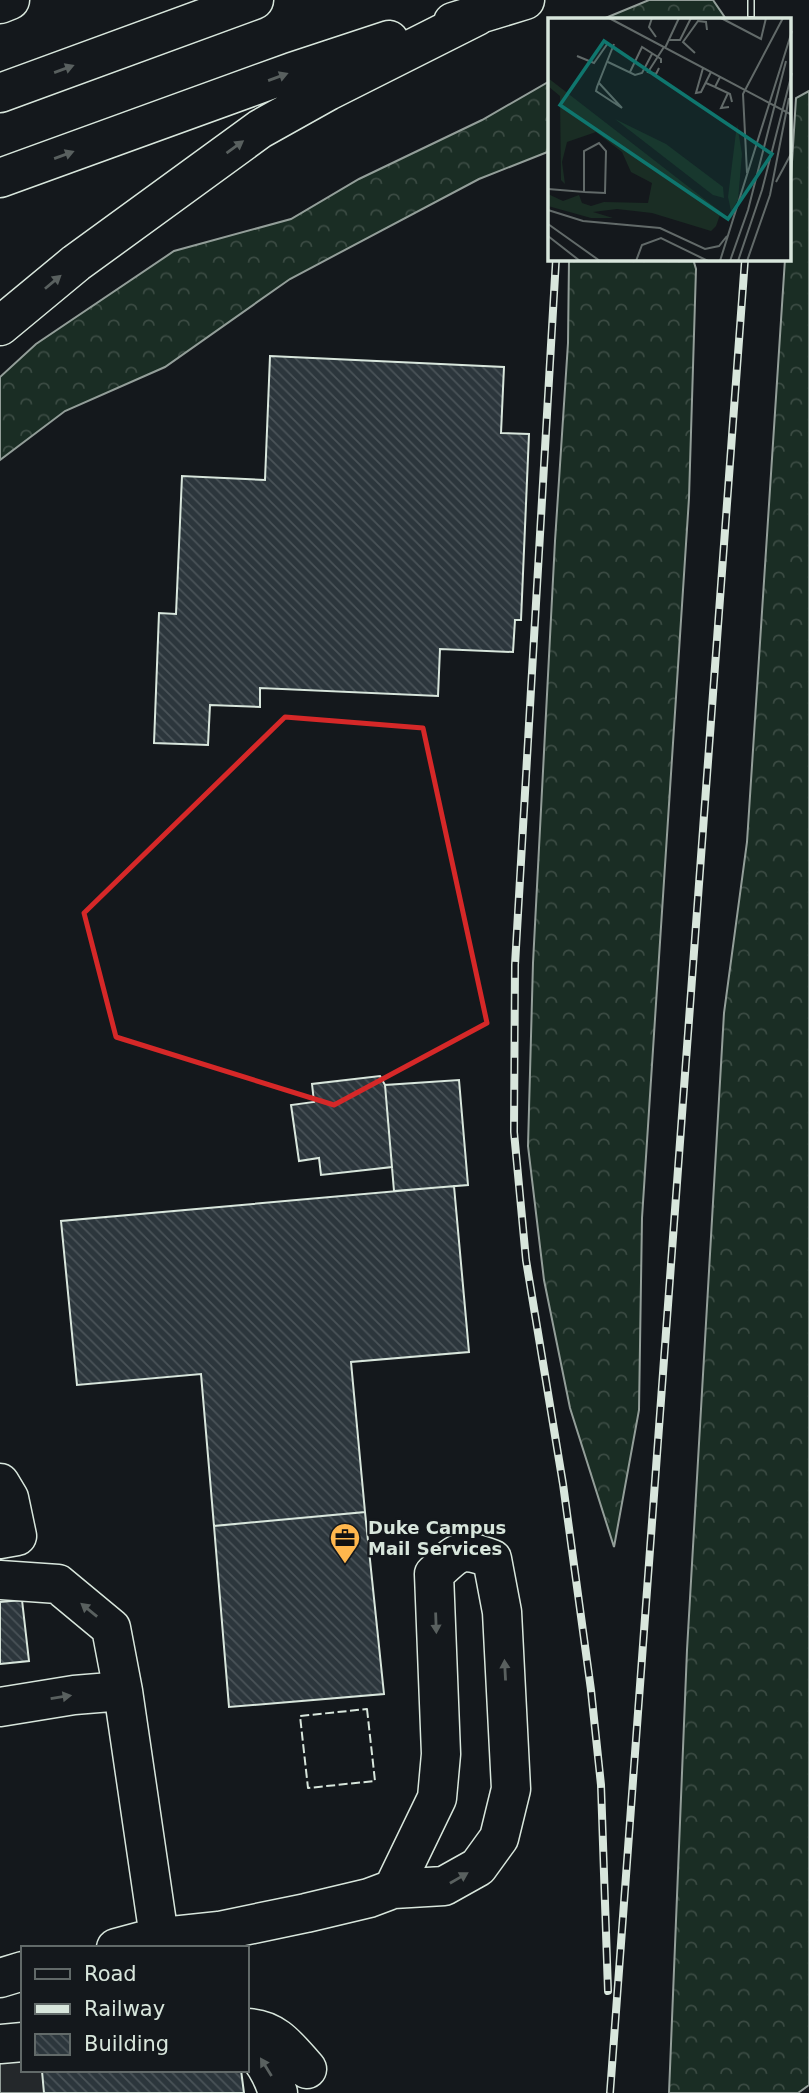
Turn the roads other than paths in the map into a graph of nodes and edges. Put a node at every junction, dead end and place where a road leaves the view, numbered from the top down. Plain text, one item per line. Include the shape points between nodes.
1 (10, 0) edge
2 (254, 0) edge
3 (525, 0) edge
4 (0, 4) edge
5 (477, 16) junction
6 (0, 93) edge
7 (0, 178) edge
8 (0, 326) edge
9 (0, 1483) edge
10 (0, 1539) edge
11 (0, 1580) edge
12 (123, 1691) junction
13 (0, 1707) edge
14 (393, 1889) junction
15 (159, 1937) junction
16 (124, 1946) edge
17 (21, 1972) edge
18 (0, 1978) edge
19 (248, 2028) edge
20 (21, 2042) edge
21 (0, 2044) edge
22 (248, 2048) edge
23 (307, 2069) dead end
24 (278, 2093) edge

1 - 4 main road
6 -> 2 main road
3 - 5 main road
7 -> 5 main road via 358,49
8 -> 5 main road via 76,262 260,129
9 - 10 main road via 9,1498 17,1536
12 -> 11 main road via 111,1628 58,1584
13 -> 12 main road
12 - 15 main road
14 -> 14 main road via 444,1886 478,1867 499,1838 512,1789 502,1612 492,1559 470,1551 456,1554 435,1574 441,1754 437,1798
14 - 15 main road via 219,1931
15 - 16 main road
17 - 18 main road
19 - 23 main road via 262,2029 283,2043
20 - 21 main road
24 -> 22 main road via 255,2051

